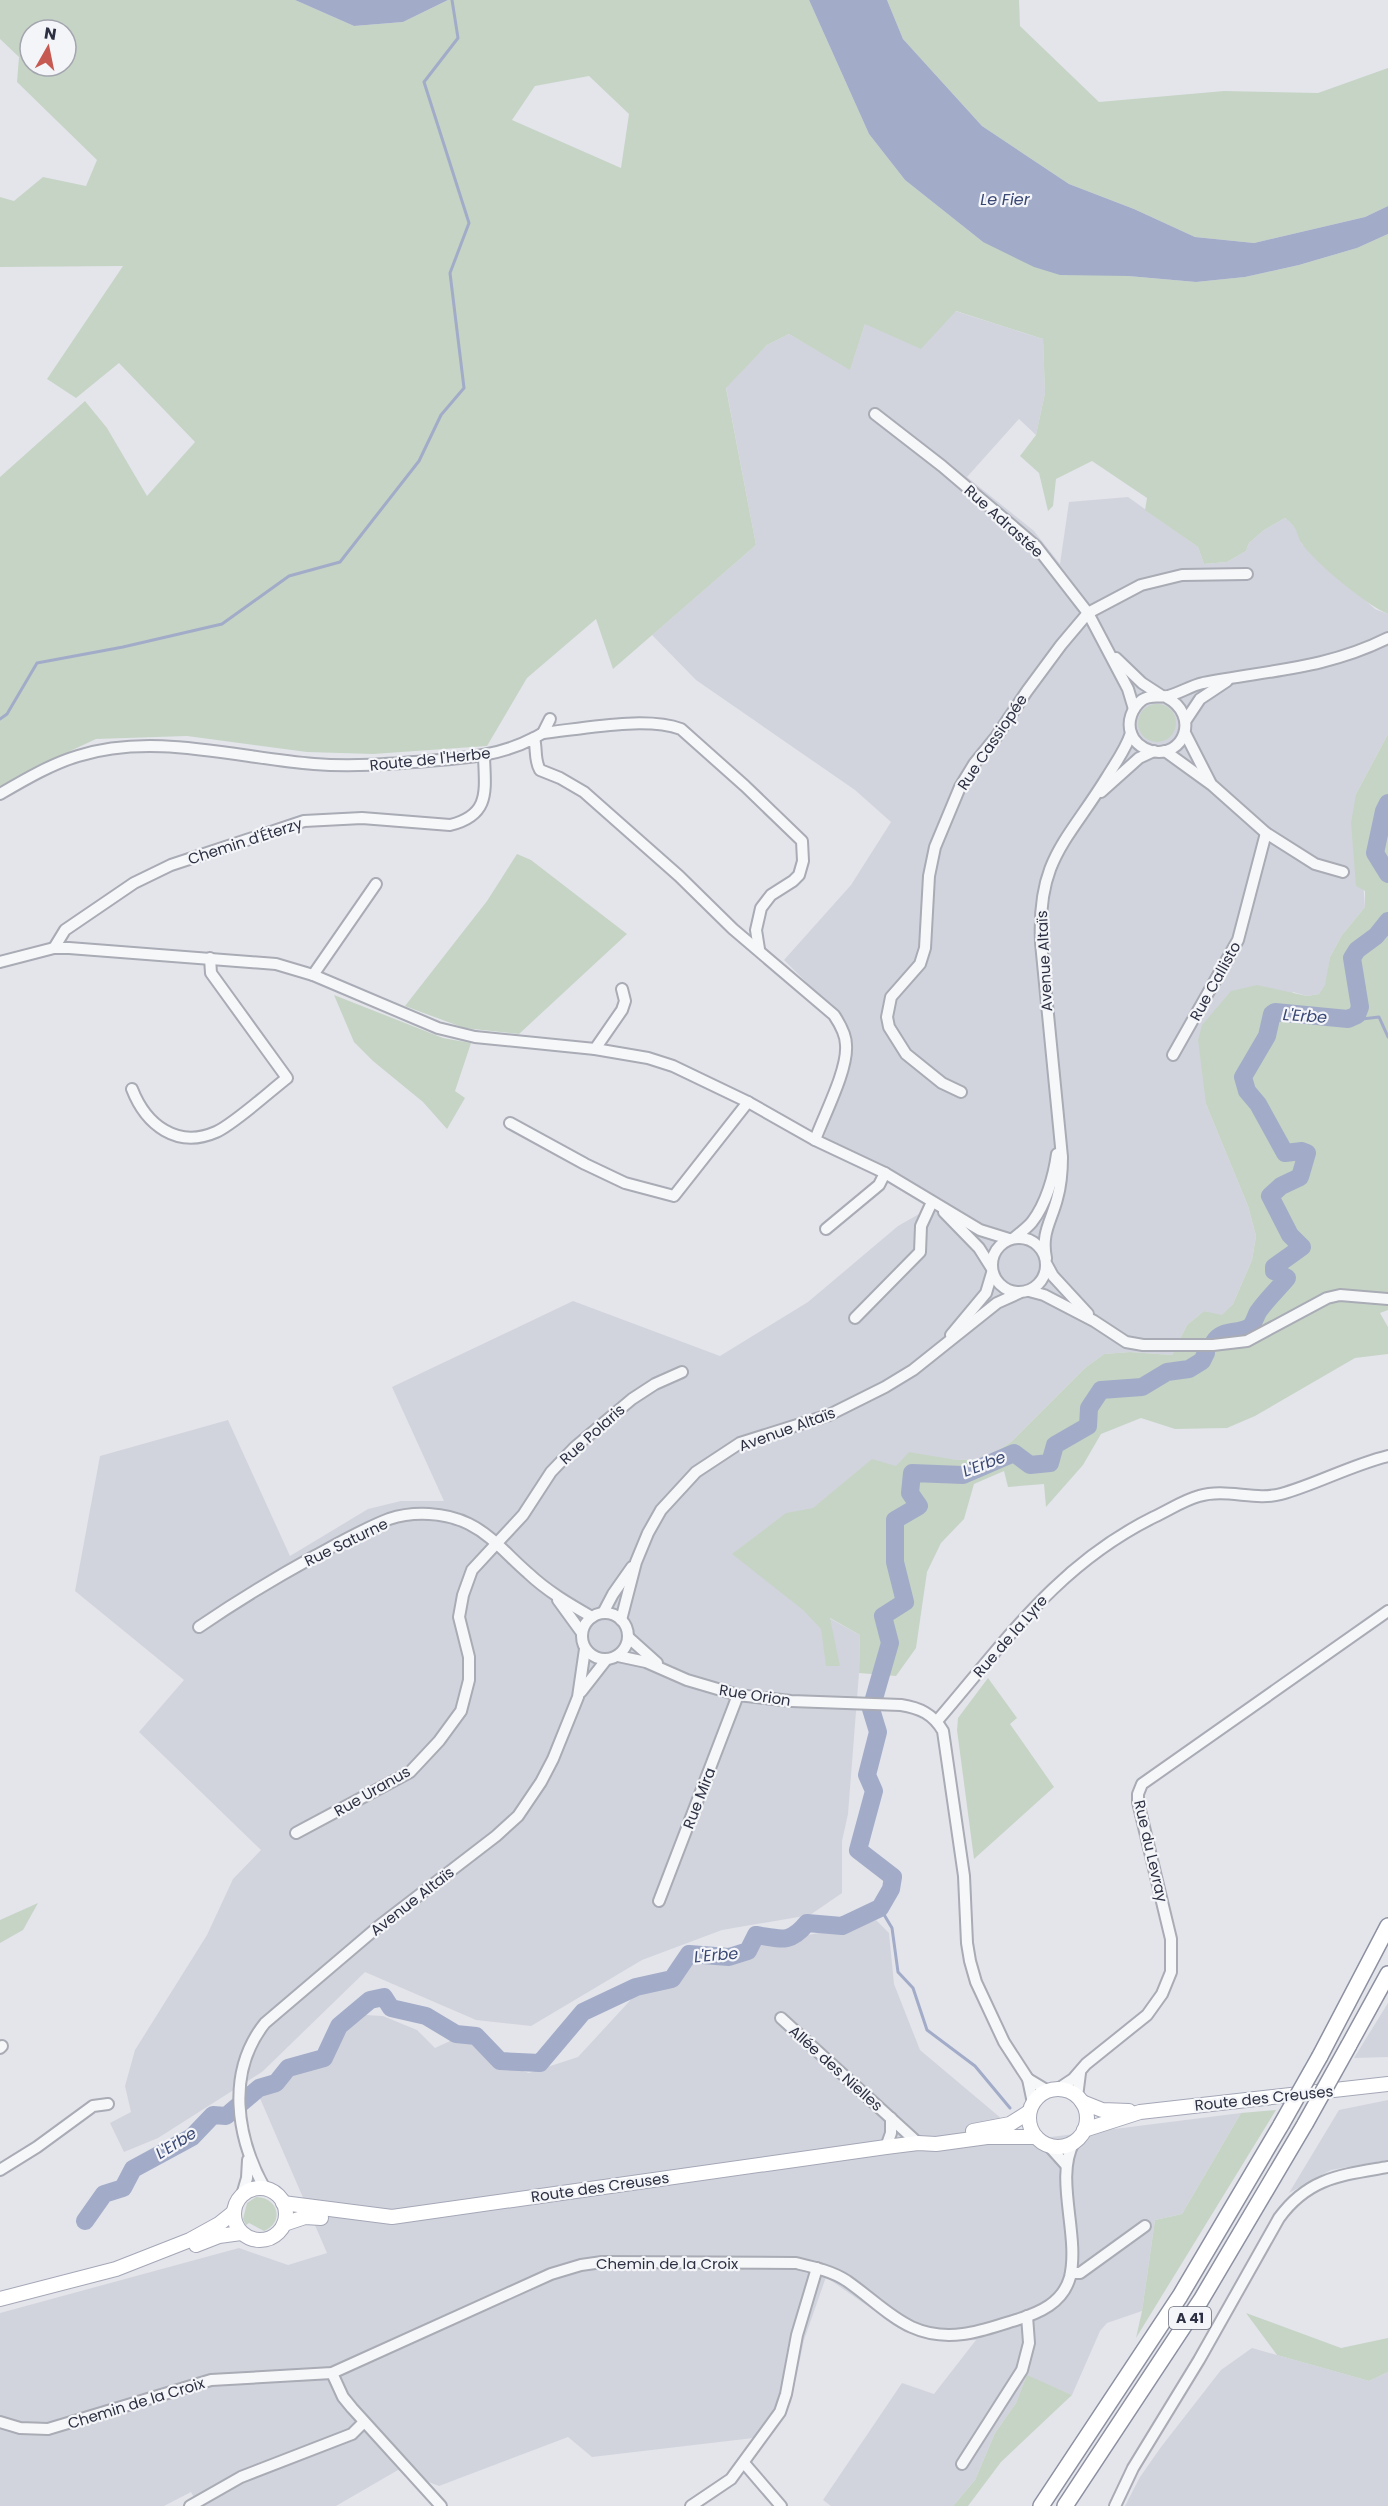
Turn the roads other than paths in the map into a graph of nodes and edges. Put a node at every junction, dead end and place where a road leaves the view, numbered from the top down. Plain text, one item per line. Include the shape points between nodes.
1 (875, 414) dead end
2 (1247, 574) dead end
3 (1088, 613) junction
4 (1388, 638) edge
5 (1109, 651) junction
6 (1230, 679) junction
7 (1164, 696) junction
8 (1134, 709) junction
9 (550, 718) dead end
10 (1186, 720) junction
11 (1131, 732) junction
12 (1185, 734) junction
13 (538, 736) junction
14 (1166, 751) junction
15 (1154, 752) junction
16 (484, 756) junction
17 (1212, 785) junction
18 (0, 794) edge
19 (1094, 798) junction
20 (1266, 833) junction
21 (1343, 872) dead end
22 (376, 884) dead end
23 (733, 928) junction
24 (756, 930) junction
25 (54, 948) junction
26 (759, 949) junction
27 (210, 958) junction
28 (0, 962) edge
29 (313, 975) junction
30 (622, 989) dead end
31 (595, 1049) junction
32 (1173, 1056) dead end
33 (132, 1089) dead end
34 (961, 1092) dead end
35 (747, 1102) junction
36 (510, 1123) dead end
37 (1059, 1139) junction
38 (815, 1140) junction
39 (885, 1173) junction
40 (936, 1204) junction
41 (826, 1228) dead end
42 (1012, 1239) junction
43 (1046, 1262) junction
44 (992, 1270) junction
45 (1024, 1292) junction
46 (1388, 1299) edge
47 (855, 1318) dead end
48 (1094, 1321) junction
49 (940, 1349) junction
50 (682, 1372) dead end
51 (1388, 1456) edge
52 (497, 1543) junction
53 (636, 1562) junction
54 (555, 1595) junction
55 (1388, 1611) edge
56 (603, 1613) junction
57 (592, 1617) junction
58 (621, 1620) junction
59 (199, 1627) dead end
60 (582, 1633) junction
61 (628, 1637) junction
62 (585, 1649) junction
63 (618, 1656) junction
64 (606, 1660) junction
65 (664, 1670) junction
66 (738, 1695) junction
67 (578, 1697) junction
68 (937, 1721) junction
69 (296, 1833) dead end
70 (659, 1901) dead end
71 (1388, 1926) edge
72 (1388, 1974) edge
73 (782, 2018) dead end
74 (1080, 2073) junction
75 (1028, 2079) junction
76 (1388, 2084) edge
77 (1053, 2090) junction
78 (1080, 2099) junction
79 (108, 2104) dead end
80 (1031, 2108) junction
81 (1140, 2112) junction
82 (891, 2118) junction
83 (1084, 2130) junction
84 (1036, 2137) junction
85 (1074, 2142) junction
86 (918, 2143) junction
87 (1050, 2146) junction
88 (886, 2147) junction
89 (248, 2157) junction
90 (1066, 2165) junction
91 (1388, 2167) edge
92 (0, 2170) edge
93 (264, 2189) junction
94 (242, 2195) junction
95 (283, 2203) junction
96 (234, 2212) junction
97 (392, 2217) junction
98 (284, 2224) junction
99 (1145, 2226) dead end
100 (241, 2233) junction
101 (795, 2264) junction
102 (817, 2268) junction
103 (116, 2269) junction
104 (1071, 2273) junction
105 (810, 2288) junction
106 (0, 2299) edge
107 (1027, 2316) junction
108 (332, 2373) junction
109 (0, 2422) edge
110 (364, 2422) junction
111 (744, 2463) junction
112 (962, 2464) dead end
113 (189, 2506) edge
114 (441, 2506) edge
115 (691, 2506) edge
116 (781, 2506) edge
117 (1041, 2506) edge
118 (1065, 2506) edge
119 (1115, 2506) edge

1 - 3 street, Rue Adrastée via 1036,546
2 - 3 street via 1182,575 1141,585
3 - 5 street, Rue Adrastée
3 - 34 street, Rue Cassiopée via 974,764 956,795 934,847 928,876 926,948 920,964 898,986 887,1007 889,1027 906,1054 942,1083
4 - 6 street via 1361,652 1322,664
5 - 7 street, Rue Adrastée via 1142,683
5 - 8 street, Rue Adrastée
6 - 7 street via 1202,683
6 - 10 street via 1200,699
7 - 8 street via 1143,700
7 - 10 street via 1176,702
8 - 11 street
9 - 13 street
10 - 12 street
11 - 15 street via 1144,748
11 - 19 street, Avenue Altaïs via 1128,744
12 - 14 street
12 - 17 street
13 - 16 street, Route de l'Herbe
13 - 23 street via 536,762 540,770 584,792
13 - 24 street, Route de l'Herbe via 625,725 681,729 800,837 804,851 799,874 765,901
14 - 15 street
14 - 17 street
15 - 19 street, Avenue Altaïs via 1139,758
16 - 18 street, Route de l'Herbe via 368,766 314,764 170,747 111,749 64,761
16 - 25 street, Chemin d'Éterzy via 485,796 474,815 464,821 450,825 362,818 304,821 171,865 134,883 65,930
17 - 20 street
19 - 37 street, Avenue Altaïs via 1055,854 1046,879 1040,918
20 - 21 street via 1315,864
20 - 32 street, Rue Callisto via 1238,940
22 - 29 street
23 - 24 street
23 - 26 street
24 - 26 street
25 - 27 street
25 - 28 street
26 - 38 street via 834,1015 844,1034 844,1061
27 - 29 street via 276,964
27 - 33 street via 211,973 287,1078 218,1131 192,1138 173,1135 154,1125
29 - 31 street via 438,1028 475,1037
30 - 31 street via 622,1010
31 - 35 street via 673,1066
35 - 36 street via 674,1196 625,1183
35 - 38 street
37 - 42 street, Avenue Altaïs via 1053,1174 1038,1212
37 - 43 street, Avenue Altaïs via 1061,1182 1045,1229
38 - 39 street
39 - 40 street
39 - 41 street via 879,1185
40 - 42 street via 980,1230
40 - 44 street via 979,1248
40 - 47 street via 921,1226 920,1252
42 - 43 street via 1034,1242
42 - 44 street via 996,1250
43 - 45 street via 1042,1281
43 - 48 street via 1053,1276
44 - 45 street via 1002,1287
44 - 49 street, Avenue Altaïs via 986,1293
45 - 48 street via 1044,1295
45 - 49 street, Avenue Altaïs via 997,1303
46 - 48 street via 1342,1295 1327,1298 1247,1341 1232,1344 1143,1345 1126,1342
49 - 53 street, Avenue Altaïs via 913,1371 856,1402 806,1423 740,1443 715,1458 661,1510
50 - 52 street, Rue Polaris via 655,1384 596,1428 551,1472 523,1515
51 - 68 street, Rue de la Lyre via 1275,1496 1221,1492 1197,1496 1125,1532 1046,1593
52 - 54 street, Rue Saturne
52 - 59 street, Rue Saturne via 468,1524 446,1516 420,1514 390,1519 248,1593
52 - 69 street, Rue Uranus via 472,1570 462,1595 459,1617 469,1680 461,1711 410,1772
53 - 56 street, Avenue Altaïs
53 - 58 street, Avenue Altaïs
54 - 57 street, Rue Saturne
54 - 60 street, Rue Saturne
55 - 74 street, Rue du Levray via 1142,1784 1137,1802 1171,1939 1171,1972 1147,2015
56 - 57 street
56 - 58 street
57 - 60 street
58 - 61 street
60 - 62 street
61 - 63 street
61 - 65 street, Rue Orion
62 - 64 street
62 - 67 street, Avenue Altaïs
63 - 64 street
63 - 65 street, Rue Orion
64 - 67 street, Avenue Altaïs
65 - 66 street, Rue Orion
66 - 68 street, Rue Orion via 915,1707
66 - 70 street, Rue Mira
67 - 89 street, Avenue Altaïs via 553,1759 518,1815 265,2023 248,2049 239,2084
68 - 75 street via 943,1731 964,1876 970,1961 1004,2042
71 - 117 highway, A 41, bridge via 1320,2056 1180,2296
72 - 118 highway, A 41, bridge via 1201,2300
73 - 82 street, Allée des Nielles
74 - 77 street, Rue du Levray
74 - 78 street
75 - 77 street
75 - 80 street
76 - 81 main road, Route des Creuses
77 - 78 main road via 1068,2091
77 - 80 main road via 1039,2096
78 - 81 main road, Route des Creuses via 1102,2110
78 - 83 main road via 1087,2120
79 - 92 street via 93,2106
80 - 84 main road via 1029,2121
80 - 86 main road, Route des Creuses via 1010,2124 934,2136
81 - 83 main road, Route des Creuses
82 - 86 street, Allée des Nielles
82 - 88 street, Allée des Nielles
83 - 85 main road
84 - 86 main road, Route des Creuses
84 - 87 main road
85 - 87 main road
85 - 90 street, Chemin de la Croix
86 - 88 main road, Route des Creuses
87 - 90 street
88 - 97 main road, Route des Creuses
89 - 93 street
89 - 94 street
90 - 104 street, Chemin de la Croix
91 - 119 street via 1322,2180 1291,2202 1133,2468
93 - 94 main road
93 - 95 main road
94 - 96 main road
95 - 97 main road, Route des Creuses
95 - 98 main road
96 - 100 main road
96 - 103 main road via 190,2240
97 - 98 main road via 367,2221 305,2217
98 - 100 main road via 267,2239
99 - 104 street via 1080,2272
100 - 103 main road via 219,2236 169,2256
101 - 102 street, Chemin de la Croix
101 - 105 street
101 - 108 street, Chemin de la Croix via 581,2265 552,2274
102 - 105 street
102 - 107 street, Chemin de la Croix via 846,2280 901,2323 925,2333 963,2334
103 - 106 main road
104 - 107 street, Chemin de la Croix via 1056,2300
105 - 111 street via 780,2412
107 - 112 street via 1029,2343 1022,2370
108 - 109 street, Chemin de la Croix via 211,2380 48,2429 20,2428
108 - 110 street via 343,2397
110 - 113 street via 352,2434 240,2477
110 - 114 street
111 - 115 street via 725,2485
111 - 116 street

